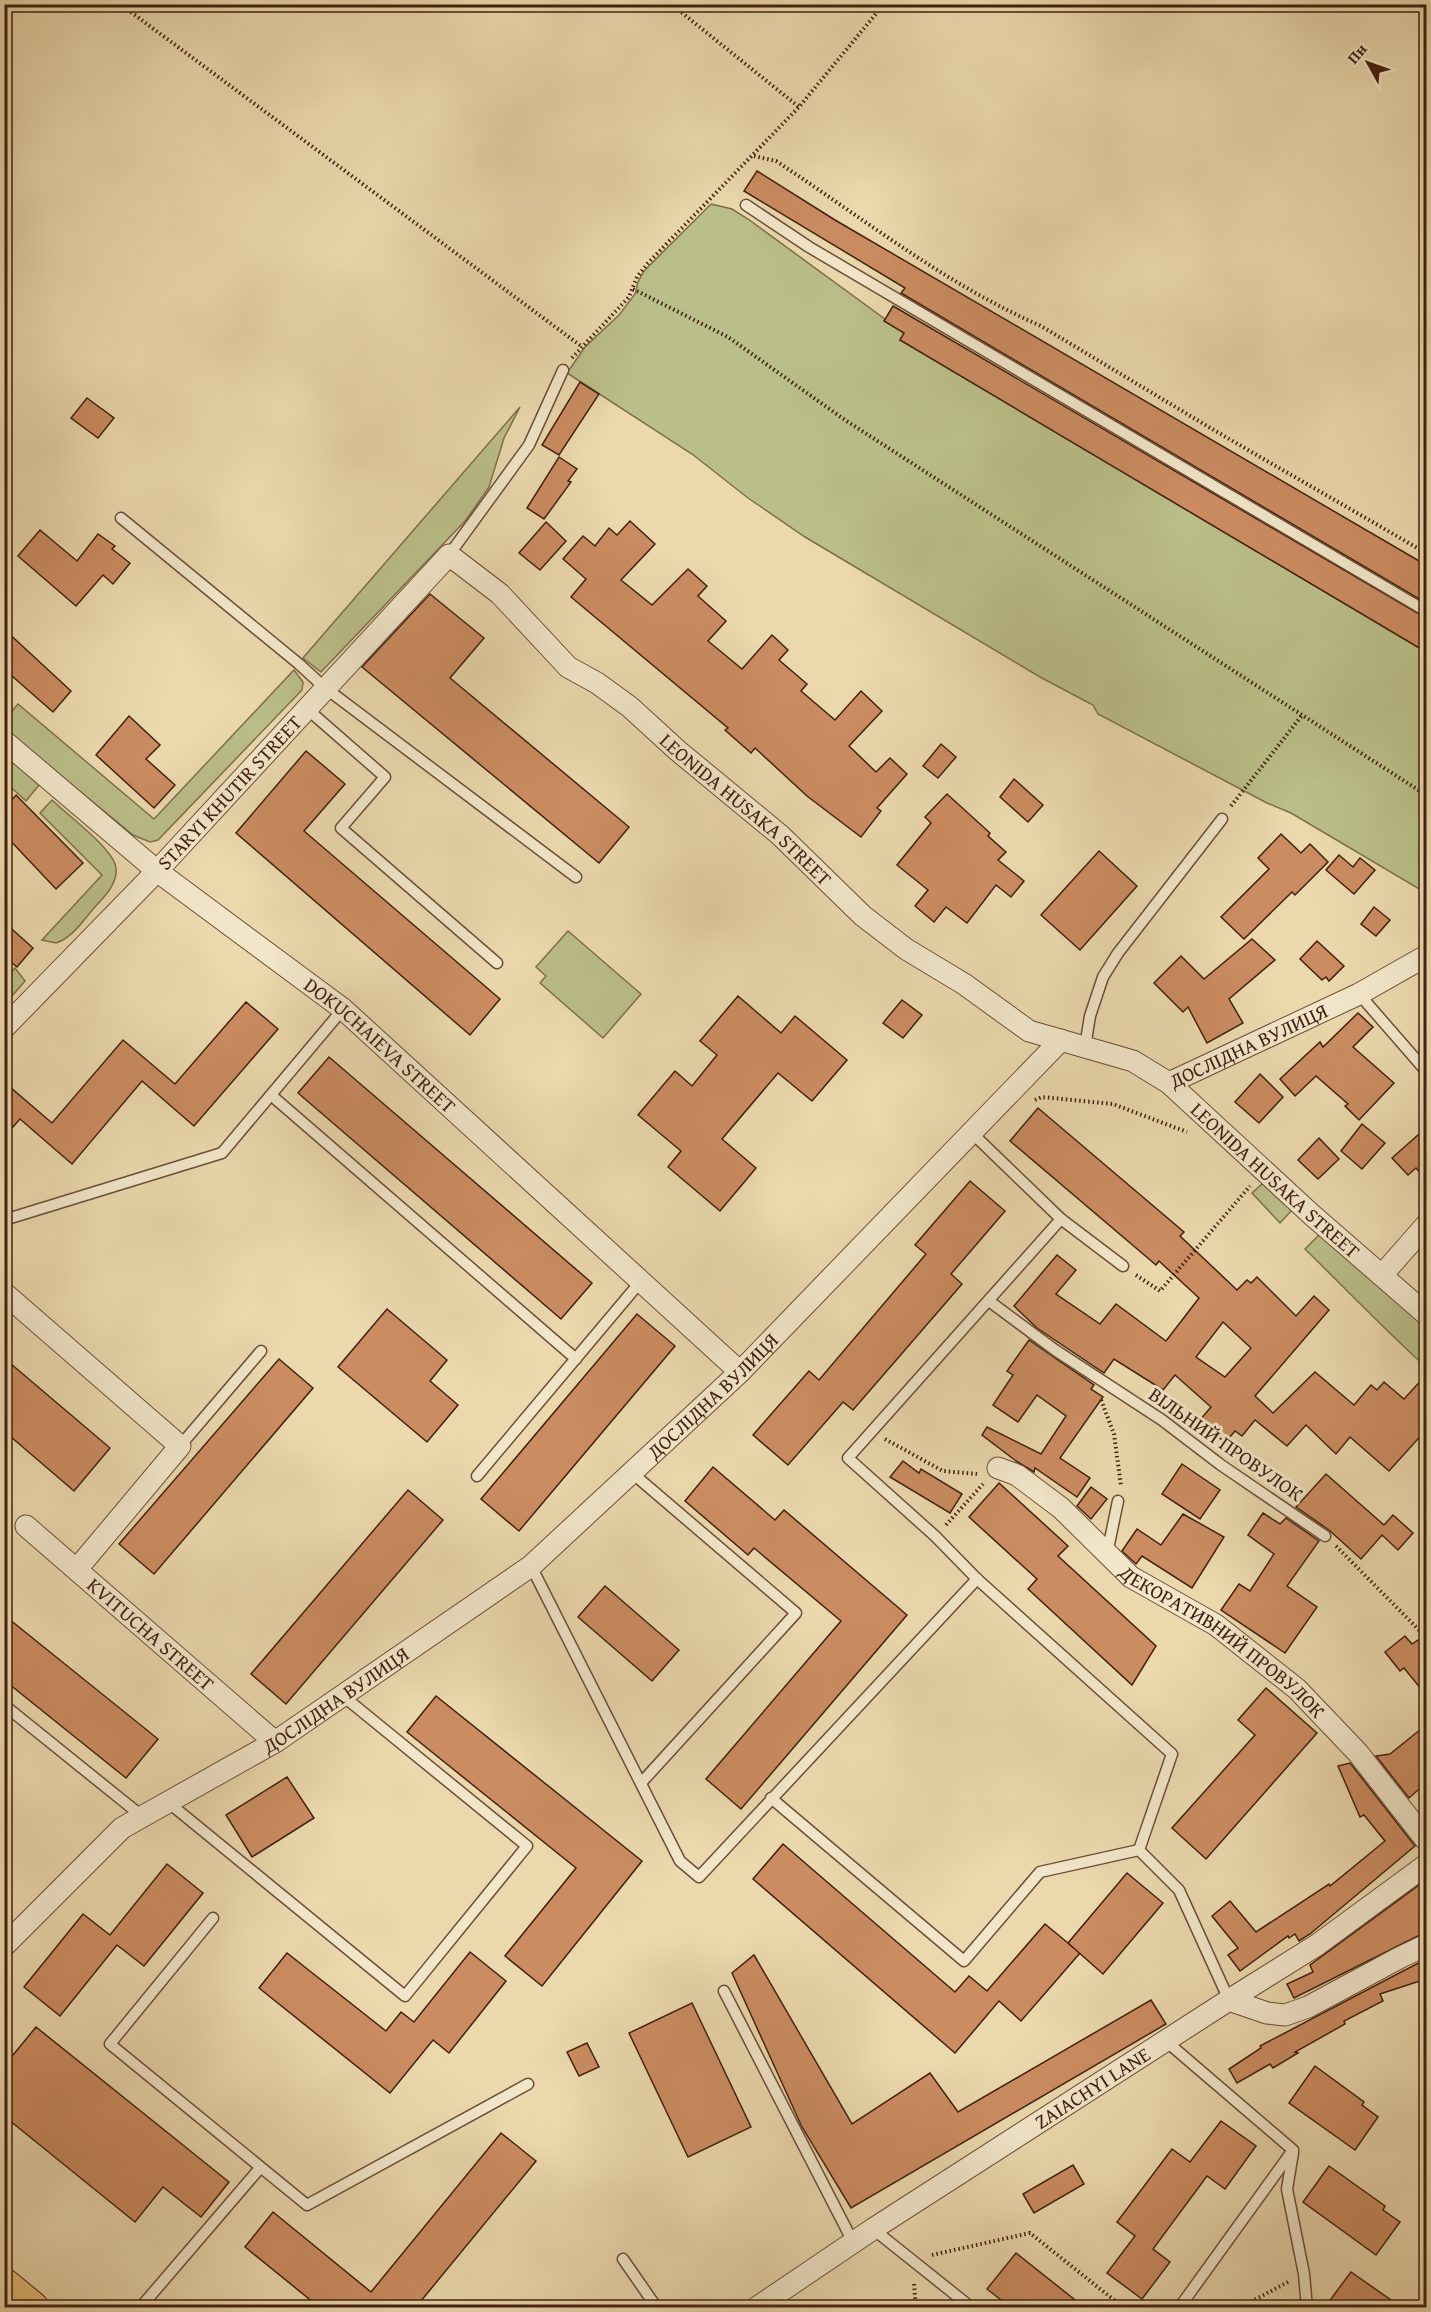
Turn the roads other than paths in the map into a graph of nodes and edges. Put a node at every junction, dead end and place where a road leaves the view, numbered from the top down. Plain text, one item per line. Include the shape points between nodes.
1 (746, 205) dead end
2 (563, 370) dead end
3 (121, 518) dead end
4 (449, 555) junction
5 (1426, 611) edge
6 (324, 687) junction
7 (306, 708) junction
8 (4, 741) edge
9 (1222, 819) road end
10 (157, 871) junction
11 (576, 878) dead end
12 (1426, 956) edge
13 (497, 963) dead end
14 (1359, 994) junction
15 (342, 1009) junction
16 (4, 1028) edge
17 (1061, 1040) junction
18 (1085, 1047) junction
19 (1426, 1071) edge
20 (1168, 1083) junction
21 (271, 1095) junction
22 (972, 1133) junction
23 (1061, 1219) junction
24 (4, 1220) edge
25 (1426, 1225) edge
26 (1123, 1266) road end
27 (1383, 1274) junction
28 (641, 1281) junction
29 (4, 1293) edge
30 (989, 1301) junction
31 (1426, 1314) edge
32 (261, 1351) dead end
33 (576, 1359) junction
34 (740, 1372) junction
35 (180, 1446) junction
36 (998, 1468) road end
37 (632, 1472) junction
38 (477, 1476) dead end
39 (1118, 1502) road end
40 (26, 1526) dead end
41 (1325, 1536) road end
42 (1107, 1554) junction
43 (531, 1566) junction
44 (77, 1569) junction
45 (977, 1579) junction
46 (343, 1696) junction
47 (4, 1705) edge
48 (275, 1742) junction
49 (641, 1784) junction
50 (771, 1798) junction
51 (169, 1803) junction
52 (143, 1817) junction
53 (1426, 1840) edge
54 (1139, 1850) junction
55 (1426, 1864) edge
56 (213, 1918) dead end
57 (4, 1946) edge
58 (1426, 1946) edge
59 (724, 1991) dead end
60 (1229, 2000) junction
61 (1167, 2042) junction
62 (528, 2085) dead end
63 (1293, 2150) junction
64 (260, 2168) junction
65 (873, 2229) junction
66 (853, 2242) junction
67 (623, 2259) dead end
68 (4, 2285) edge
69 (32, 2307) edge
70 (140, 2307) edge
71 (657, 2307) edge
72 (756, 2307) edge
73 (972, 2307) edge
74 (1179, 2307) edge
75 (1307, 2307) edge

1 - 5 lane via 809,247
2 - 4 lane via 529,445
3 - 6 lane
4 - 6 street, STARYI KHUTIR STREET
4 - 17 street, LEONIDA HUSAKA STREET via 500,594 568,667 611,692 780,835 870,922 1029,1030
6 - 7 street, STARYI KHUTIR STREET
6 - 11 lane
7 - 10 street, STARYI KHUTIR STREET
7 - 13 lane via 385,777 341,828
8 - 10 street, DOKUCHAIEVA STREET
9 - 18 lane via 1103,977
10 - 15 street, DOKUCHAIEVA STREET
10 - 16 street, STARYI KHUTIR STREET
12 - 14 street, ДОСЛІДНА ВУЛИЦЯ
14 - 19 lane
14 - 20 street, ДОСЛІДНА ВУЛИЦЯ
15 - 21 lane
15 - 28 street, DOKUCHAIEVA STREET
17 - 18 street, ДОСЛІДНА ВУЛИЦЯ
17 - 22 street, ДОСЛІДНА ВУЛИЦЯ
18 - 20 street, ДОСЛІДНА ВУЛИЦЯ via 1133,1061
20 - 27 street, LEONIDA HUSAKA STREET
21 - 24 lane via 222,1154
21 - 33 lane
22 - 23 lane
22 - 34 street, ДОСЛІДНА ВУЛИЦЯ
23 - 26 lane
23 - 30 lane
25 - 27 street
27 - 31 street, LEONIDA HUSAKA STREET
28 - 33 lane
28 - 34 street, DOKUCHAIEVA STREET
29 - 35 street
30 - 41 lane, ВІЛЬНИЙ ПРОВУЛОК
30 - 45 lane via 848,1458
32 - 35 lane
33 - 38 lane
34 - 37 street, ДОСЛІДНА ВУЛИЦЯ
35 - 44 street
36 - 42 street, ДЕКОРАТИВНИЙ ПРОВУЛОК via 1017,1475 1051,1500
37 - 43 street, ДОСЛІДНА ВУЛИЦЯ
37 - 49 lane via 796,1613
39 - 42 lane
40 - 44 street, KVITUCHA STREET
42 - 53 street, ДЕКОРАТИВНИЙ ПРОВУЛОК via 1131,1577 1230,1635 1297,1689 1358,1753
43 - 46 street, ДОСЛІДНА ВУЛИЦЯ
43 - 49 lane
44 - 48 street, KVITUCHA STREET
45 - 50 lane
45 - 54 lane via 1172,1754
46 - 48 street, ДОСЛІДНА ВУЛИЦЯ
46 - 51 lane via 527,1846 405,1996
47 - 52 lane
48 - 51 street, ДОСЛІДНА ВУЛИЦЯ
49 - 50 lane via 680,1861 699,1877
50 - 54 lane via 964,1961 1041,1872
51 - 52 street, ДОСЛІДНА ВУЛИЦЯ
52 - 57 street, ДОСЛІДНА ВУЛИЦЯ via 122,1828
54 - 60 lane via 1179,1890
55 - 60 street, ZAIACHYI LANE via 1317,1945
56 - 64 lane via 110,2044
58 - 60 street via 1285,2015
59 - 66 lane
60 - 61 street, ZAIACHYI LANE
61 - 63 lane
61 - 65 street, ZAIACHYI LANE
62 - 64 lane via 307,2205
63 - 74 lane
63 - 75 lane via 1287,2189
64 - 70 lane
65 - 66 street, ZAIACHYI LANE
65 - 73 lane
66 - 72 street, ZAIACHYI LANE
67 - 71 lane
68 - 69 main road

